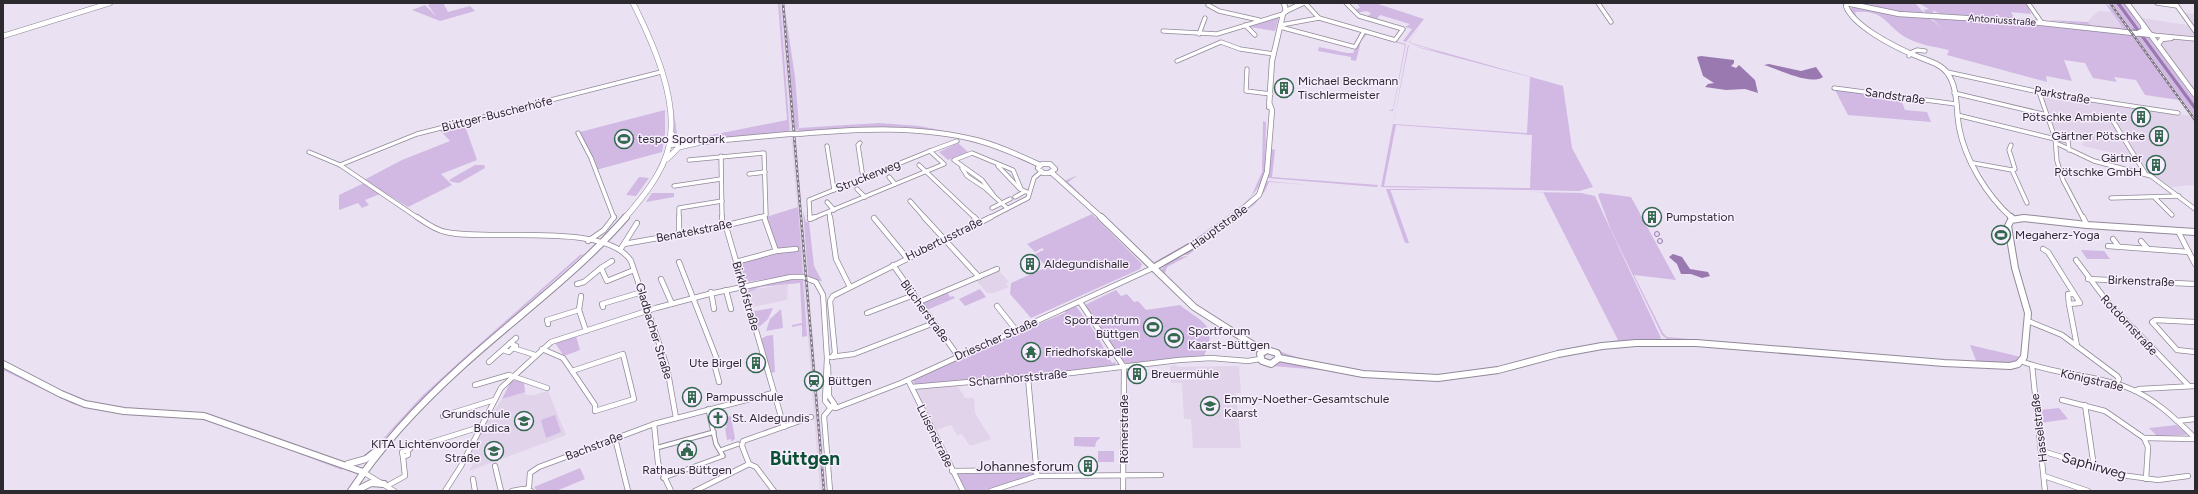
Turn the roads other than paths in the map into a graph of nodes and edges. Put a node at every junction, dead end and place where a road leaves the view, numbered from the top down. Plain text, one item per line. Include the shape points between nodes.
1 (110, 3) edge
2 (633, 3) edge
3 (1284, 3) edge
4 (1304, 3) edge
5 (1346, 3) edge
6 (1598, 3) edge
7 (2028, 3) edge
8 (2127, 3) edge
9 (2158, 3) edge
10 (1844, 4) edge
11 (2176, 4) edge
12 (1208, 5) dead end
13 (1851, 5) junction
14 (1847, 11) junction
15 (1285, 12) junction
16 (1205, 18) dead end
17 (1319, 18) junction
18 (1259, 20) junction
19 (1611, 22) dead end
20 (2042, 23) junction
21 (2143, 24) junction
22 (1246, 25) junction
23 (1280, 26) junction
24 (1162, 31) dead end
25 (1364, 31) junction
26 (2195, 31) edge
27 (1221, 32) junction
28 (2144, 33) junction
29 (1199, 34) junction
30 (2136, 34) joint
31 (1255, 35) dead end
32 (2152, 35) junction
33 (3, 36) edge
34 (2171, 38) junction
35 (2195, 38) edge
36 (1221, 42) junction
37 (2158, 44) junction
38 (1925, 51) dead end
39 (1274, 54) junction
40 (1909, 55) junction
41 (1177, 61) dead end
42 (1247, 69) dead end
43 (1947, 72) junction
44 (659, 73) junction
45 (1834, 88) dead end
46 (2039, 92) junction
47 (1954, 93) junction
48 (1271, 94) junction
49 (2195, 95) edge
50 (1956, 104) junction
51 (2178, 113) dead end
52 (1957, 115) junction
53 (2047, 115) junction
54 (2113, 122) dead end
55 (578, 133) dead end
56 (671, 133) junction
57 (2055, 140) junction
58 (957, 141) dead end
59 (860, 142) dead end
60 (697, 143) junction
61 (669, 145) junction
62 (2010, 145) dead end
63 (827, 146) dead end
64 (2069, 150) junction
65 (930, 151) junction
66 (309, 152) dead end
67 (721, 156) junction
68 (689, 160) dead end
69 (990, 161) junction
70 (1973, 163) junction
71 (340, 165) junction
72 (662, 165) junction
73 (918, 165) dead end
74 (1040, 166) junction
75 (2012, 170) junction
76 (765, 172) junction
77 (926, 172) junction
78 (1041, 172) junction
79 (1051, 172) junction
80 (2145, 173) junction
81 (749, 174) dead end
82 (888, 177) dead end
83 (863, 178) junction
84 (721, 179) junction
85 (895, 184) junction
86 (674, 186) dead end
87 (857, 189) dead end
88 (1021, 189) junction
89 (834, 190) junction
90 (1024, 192) junction
91 (1029, 193) junction
92 (2180, 196) junction
93 (865, 197) junction
94 (1015, 197) dead end
95 (2111, 198) dead end
96 (2156, 198) junction
97 (1010, 199) dead end
98 (722, 201) junction
99 (910, 201) dead end
100 (827, 202) dead end
101 (1002, 204) junction
102 (2027, 204) dead end
103 (992, 208) dead end
104 (1007, 208) junction
105 (2195, 209) edge
106 (831, 211) junction
107 (2172, 215) dead end
108 (764, 216) junction
109 (874, 218) dead end
110 (2013, 219) junction
111 (982, 222) junction
112 (637, 223) dead end
113 (2087, 225) junction
114 (724, 226) junction
115 (2178, 231) junction
116 (2195, 232) edge
117 (679, 234) junction
118 (945, 239) junction
119 (2113, 239) dead end
120 (588, 241) junction
121 (2141, 241) dead end
122 (600, 244) junction
123 (624, 244) junction
124 (2108, 246) dead end
125 (2119, 247) junction
126 (2147, 248) junction
127 (796, 249) dead end
128 (2043, 249) dead end
129 (620, 250) junction
130 (776, 252) junction
131 (2189, 252) junction
132 (907, 258) junction
133 (2076, 260) dead end
134 (612, 261) dead end
135 (679, 262) dead end
136 (736, 262) junction
137 (2195, 264) edge
138 (893, 265) junction
139 (997, 268) dead end
140 (1153, 268) junction
141 (601, 270) junction
142 (634, 270) junction
143 (979, 277) junction
144 (661, 279) dead end
145 (2088, 279) junction
146 (577, 284) dead end
147 (2195, 284) edge
148 (743, 286) junction
149 (850, 287) junction
150 (726, 290) junction
151 (642, 292) junction
152 (711, 292) junction
153 (2074, 294) junction
154 (914, 295) junction
155 (580, 296) dead end
156 (693, 297) junction
157 (919, 302) junction
158 (1080, 302) junction
159 (672, 304) junction
160 (2069, 304) junction
161 (997, 306) dead end
162 (603, 308) dead end
163 (714, 309) dead end
164 (731, 309) dead end
165 (579, 310) junction
166 (648, 311) junction
167 (867, 313) dead end
168 (2028, 321) junction
169 (2195, 322) edge
170 (934, 323) junction
171 (548, 324) dead end
172 (1016, 330) junction
173 (586, 331) junction
174 (2076, 337) junction
175 (516, 338) dead end
176 (2069, 339) junction
177 (510, 343) junction
178 (2078, 346) junction
179 (513, 348) junction
180 (542, 349) junction
181 (503, 350) junction
182 (1263, 351) junction
183 (2195, 352) edge
184 (535, 355) junction
185 (958, 356) junction
186 (1260, 358) junction
187 (1279, 358) junction
188 (829, 359) junction
189 (2021, 361) junction
190 (489, 362) dead end
191 (3, 364) edge
192 (2032, 365) junction
193 (1124, 367) junction
194 (571, 371) junction
195 (513, 376) junction
196 (1028, 378) junction
197 (908, 380) junction
198 (719, 382) dead end
199 (2116, 384) junction
200 (475, 385) dead end
201 (2189, 386) junction
202 (2195, 386) edge
203 (912, 387) junction
204 (547, 388) dead end
205 (2135, 391) junction
206 (773, 392) junction
207 (494, 400) junction
208 (2062, 400) dead end
209 (835, 406) junction
210 (2085, 406) junction
211 (708, 409) junction
212 (444, 416) dead end
213 (676, 418) junction
214 (811, 418) dead end
215 (2195, 419) edge
216 (2177, 420) junction
217 (654, 424) junction
218 (480, 426) junction
219 (784, 427) junction
220 (714, 432) junction
221 (615, 438) junction
222 (2195, 438) edge
223 (388, 441) junction
224 (2145, 441) junction
225 (429, 443) dead end
226 (740, 444) junction
227 (656, 448) junction
228 (409, 449) dead end
229 (721, 450) junction
230 (2042, 451) junction
231 (342, 464) junction
232 (749, 464) junction
233 (495, 466) dead end
234 (2094, 467) junction
235 (952, 471) junction
236 (363, 472) junction
237 (1124, 475) junction
238 (1161, 475) dead end
239 (1037, 476) junction
240 (2044, 476) junction
241 (2188, 476) dead end
242 (663, 478) junction
243 (2146, 478) junction
244 (473, 479) dead end
245 (386, 485) junction
246 (528, 490) edge
247 (351, 491) edge
248 (355, 491) edge
249 (394, 491) edge
250 (445, 491) edge
251 (475, 491) edge
252 (501, 491) edge
253 (512, 491) edge
254 (628, 491) edge
255 (671, 491) edge
256 (695, 491) edge
257 (774, 491) edge
258 (830, 491) edge
259 (963, 491) edge
260 (991, 491) edge
261 (1124, 491) edge
262 (2045, 491) edge
263 (2088, 491) edge

1 - 33 main road
2 - 44 main road via 649,38
3 - 15 street
4 - 15 street
4 - 17 street
5 - 25 street via 1359,16 1404,28 1395,40
6 - 19 street
7 - 20 street
8 - 21 main road
9 - 11 street
10 - 13 street
10 - 14 street
11 - 26 street
12 - 18 street via 1219,11
13 - 14 street
13 - 20 street, Antoniusstraße via 1902,14
14 - 40 street via 1856,20
15 - 18 street
15 - 23 street, Hauptstraße
16 - 29 street
17 - 23 street
17 - 25 street
18 - 22 street
20 - 30 street, Antoniusstraße
21 - 28 main road
21 - 32 main road
22 - 27 street
22 - 31 street
23 - 25 street via 1355,47
23 - 39 street, Hauptstraße
24 - 29 street
27 - 29 street
27 - 36 street
28 - 30 main road
28 - 32 street
32 - 34 street
32 - 37 main road
34 - 35 street
34 - 37 main road via 2162,39
36 - 39 street via 1240,49
36 - 41 street
37 - 49 main road
38 - 40 street via 1917,50
39 - 48 street, Hauptstraße
40 - 43 street
42 - 48 street via 1246,91
43 - 46 street, Parkstraße
43 - 47 street
44 - 56 main road via 671,111
44 - 71 street, Büttger-Buscherhöfe via 417,134
45 - 50 street, Sandstraße
46 - 51 street, Parkstraße
46 - 53 street
47 - 50 street
47 - 53 street
48 - 140 street, Hauptstraße via 1267,176 1255,199 1197,244
50 - 52 street
52 - 57 street
52 - 70 street via 1961,138
53 - 57 street
54 - 80 street
55 - 120 street via 592,158 614,218 608,226
56 - 60 main road via 673,138 679,141
56 - 61 main road
57 - 64 street
57 - 64 street via 2068,141
57 - 113 street via 2057,161 2063,180
58 - 65 street, Struckerweg
59 - 83 street via 858,145
60 - 61 main road
60 - 72 main road via 679,147
60 - 74 main road, bridge via 871,128 932,131 988,143
61 - 72 main road
62 - 75 street via 2015,169
63 - 89 street
64 - 80 street via 2100,163
65 - 77 street via 944,164
65 - 83 street, Struckerweg
66 - 71 street
67 - 68 street
67 - 76 street via 764,153
67 - 84 street, Birkhofstraße
69 - 88 street via 1007,172
69 - 88 street via 1014,171
69 - 101 street via 972,153 954,160 967,176
70 - 75 street
70 - 110 street via 2000,208
71 - 120 street via 441,231 469,235 566,236
72 - 122 main road via 635,207
73 - 77 street
74 - 78 main road
74 - 79 main road via 1048,163 1052,165 1055,168
75 - 102 street
76 - 81 street
76 - 108 street
77 - 85 street
77 - 111 street
78 - 79 main road
78 - 91 street, Hubertusstraße via 1034,178
79 - 140 main road
80 - 92 street
82 - 85 street
83 - 89 street, Struckerweg
84 - 86 street
84 - 98 street, Birkhofstraße
85 - 93 street
87 - 93 street
88 - 90 street
89 - 106 street, Struckerweg via 808,202 810,219
90 - 91 street
90 - 94 street
91 - 104 street, Hubertusstraße via 1028,198
92 - 96 street
92 - 105 street
93 - 106 street
95 - 96 street
96 - 107 street
97 - 101 street, Hubertusstraße
98 - 114 street, Birkhofstraße
98 - 117 street via 679,208
99 - 118 street
100 - 106 street
101 - 103 street, Hubertusstraße
101 - 104 street
104 - 111 street, Hubertusstraße
106 - 149 street via 836,259
108 - 114 street, Benatekstraße
108 - 130 street
109 - 132 street
110 - 113 main road
110 - 168 main road via 2008,223 2008,228 2015,268 2028,308
111 - 118 street, Hubertusstraße
112 - 123 street
113 - 115 main road
114 - 117 street, Benatekstraße
114 - 136 street, Birkhofstraße
115 - 116 main road
115 - 131 street
117 - 123 street, Benatekstraße
118 - 132 street, Hubertusstraße
118 - 143 street
119 - 125 street
120 - 122 street
121 - 126 street
122 - 129 street
122 - 223 main road via 458,370
123 - 129 street
124 - 125 street
125 - 126 street
126 - 131 street
127 - 130 street
128 - 153 street via 2048,252
129 - 142 street, Gladbacher Straße via 629,256
130 - 136 street
131 - 137 street
132 - 138 street, Hubertusstraße
133 - 145 street, Rotdornstraße
134 - 141 street
135 - 156 street
136 - 148 street, Birkhofstraße
138 - 149 street, Hubertusstraße
138 - 154 street, Blücherstraße
139 - 143 street
140 - 158 street, Driescher Straße
140 - 182 main road via 1194,308
141 - 142 street via 608,281
141 - 146 street
142 - 151 street, Gladbacher Straße
143 - 157 street
144 - 159 street
145 - 147 street, Birkenstraße
145 - 201 street, Rotdornstraße via 2152,350
148 - 150 street
148 - 188 street via 800,277 818,282 823,292
148 - 206 street, Birkhofstraße
149 - 188 street, Hubertusstraße via 834,295 830,300 835,353
150 - 152 street
150 - 164 street
151 - 162 street via 602,304
151 - 166 street, Gladbacher Straße
152 - 156 street
152 - 163 street
153 - 160 street via 2068,294
153 - 160 street via 2080,303
154 - 157 street, Blücherstraße
154 - 167 street
155 - 165 street
156 - 159 street
156 - 198 street via 718,362 714,363
157 - 170 street, Blücherstraße
158 - 172 street, Driescher Straße
158 - 193 street
159 - 166 street
160 - 174 street
161 - 172 street
165 - 171 street via 547,320
165 - 173 street
166 - 173 street
166 - 213 street, Gladbacher Straße via 667,367
168 - 176 street
168 - 189 main road via 2025,352
169 - 183 street via 2152,321 2178,351
170 - 185 street, Blücherstraße
170 - 188 street via 857,353
172 - 185 street, Driescher Straße
173 - 180 street via 551,342
174 - 176 street
174 - 178 street
175 - 177 street
176 - 178 street
177 - 179 street via 516,346
177 - 181 street
178 - 199 street via 2117,376 2119,379
179 - 181 street via 509,352
179 - 184 street
180 - 184 street
180 - 194 street via 561,357
181 - 190 street
182 - 186 main road
182 - 187 main road via 1273,351
184 - 195 street
185 - 197 street, Driescher Straße
186 - 187 main road via 1271,364
186 - 193 street, Scharnhorststraße via 1248,361 1185,359
187 - 189 main road via 1380,376 1438,378 1498,370 1558,354 1602,346 1636,343 1688,342 2001,367
188 - 209 street via 824,398 825,402
189 - 192 street, Königstraße
191 - 231 main road via 67,397 91,406 120,411 210,417
192 - 199 street, Königstraße
192 - 230 street, Hasselstraße
193 - 196 street, Scharnhorststraße
193 - 237 street, Römerstraße
194 - 194 street via 623,354 634,399 595,411 595,405
195 - 200 street via 504,376
195 - 204 street
195 - 207 street
196 - 203 street, Scharnhorststraße
196 - 239 street
197 - 203 street, Luisenstraße
197 - 209 street, Driescher Straße
199 - 205 street, Königstraße
201 - 202 street
201 - 205 street
203 - 235 street, Luisenstraße
205 - 216 street, Königstraße
206 - 211 street, Bachstraße
206 - 219 street, Birkhofstraße
207 - 212 street
207 - 218 street
208 - 210 street
209 - 258 street via 825,414 824,420
210 - 224 street via 2108,412
210 - 234 street
211 - 213 street, Bachstraße
211 - 220 street
213 - 217 street, Bachstraße
214 - 219 street
215 - 216 street
216 - 222 street, Königstraße
217 - 221 street, Bachstraße
217 - 227 street
218 - 225 street
218 - 250 street via 461,466
219 - 226 street
220 - 227 street
220 - 229 street via 716,444
221 - 246 street, Bachstraße via 535,469 530,475
221 - 254 street
222 - 224 street
223 - 231 main road via 363,461
223 - 236 main road
224 - 243 street, Saphirweg
226 - 229 street
226 - 232 street
227 - 242 street
228 - 245 street via 402,452 405,476
229 - 242 street via 723,456
230 - 234 street, Saphirweg
230 - 240 street, Hasselstraße
231 - 236 main road
232 - 256 street
232 - 257 street via 756,467
233 - 252 street
234 - 243 street, Saphirweg via 2121,475
235 - 239 street via 1033,470
235 - 259 street, Luisenstraße
236 - 245 street
236 - 247 main road
237 - 238 street
237 - 239 street
237 - 261 street, Römerstraße
239 - 260 street
240 - 262 street, Hasselstraße
240 - 263 street
241 - 243 street, Saphirweg via 2163,480
242 - 255 street
244 - 251 street
245 - 248 main road via 367,484
245 - 249 street
246 - 253 street

